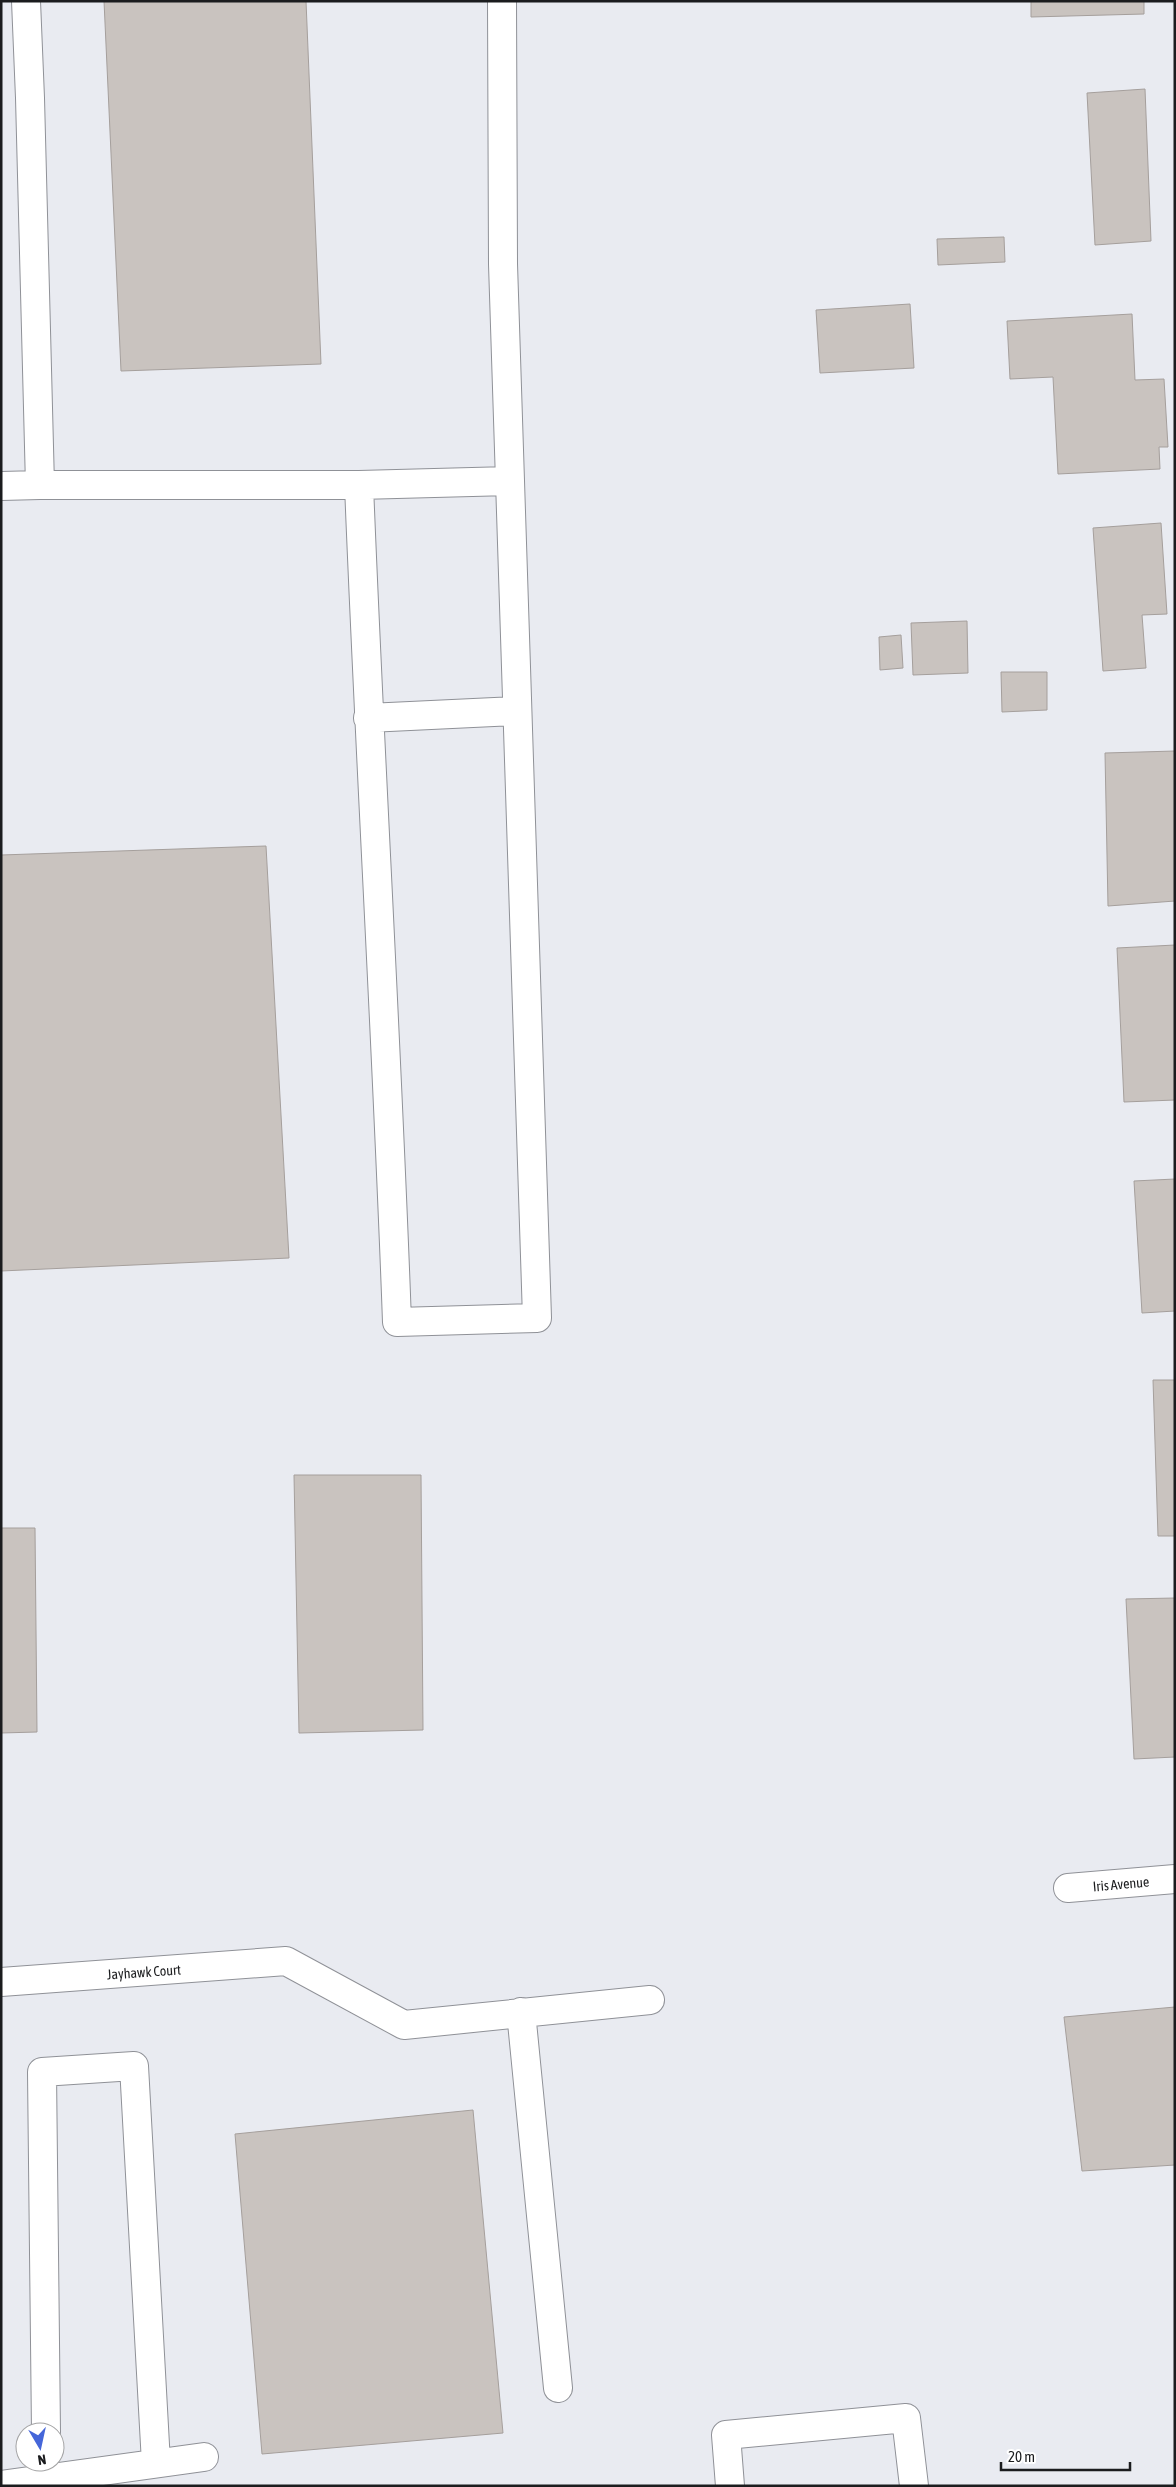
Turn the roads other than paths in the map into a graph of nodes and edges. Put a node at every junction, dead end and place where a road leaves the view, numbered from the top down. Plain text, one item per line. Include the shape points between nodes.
1 (26, 1) edge
2 (502, 1) edge
3 (510, 481) junction
4 (40, 485) junction
5 (359, 485) junction
6 (1, 486) edge
7 (517, 711) junction
8 (368, 718) junction
9 (1175, 1879) edge
10 (1068, 1888) dead end
11 (1, 1982) edge
12 (650, 2000) dead end
13 (521, 2012) junction
14 (558, 2388) dead end
15 (46, 2422) edge
16 (204, 2457) dead end
17 (156, 2464) junction
18 (65, 2469) edge
19 (40, 2472) edge
20 (1, 2485) edge
21 (730, 2486) edge
22 (914, 2486) edge

1 - 4 street
2 - 3 street via 503,264
3 - 5 street
3 - 7 street
4 - 5 street
4 - 6 street
5 - 8 street
7 - 8 street
7 - 8 street via 537,1318 397,1322 387,1052
9 - 10 street, Iris Avenue
11 - 13 street, Jayhawk Court via 286,1961 404,2025
12 - 13 street
13 - 14 street
15 - 17 street via 42,2072 134,2066
16 - 17 street
17 - 18 street
19 - 20 street
21 - 22 street via 726,2435 906,2418

